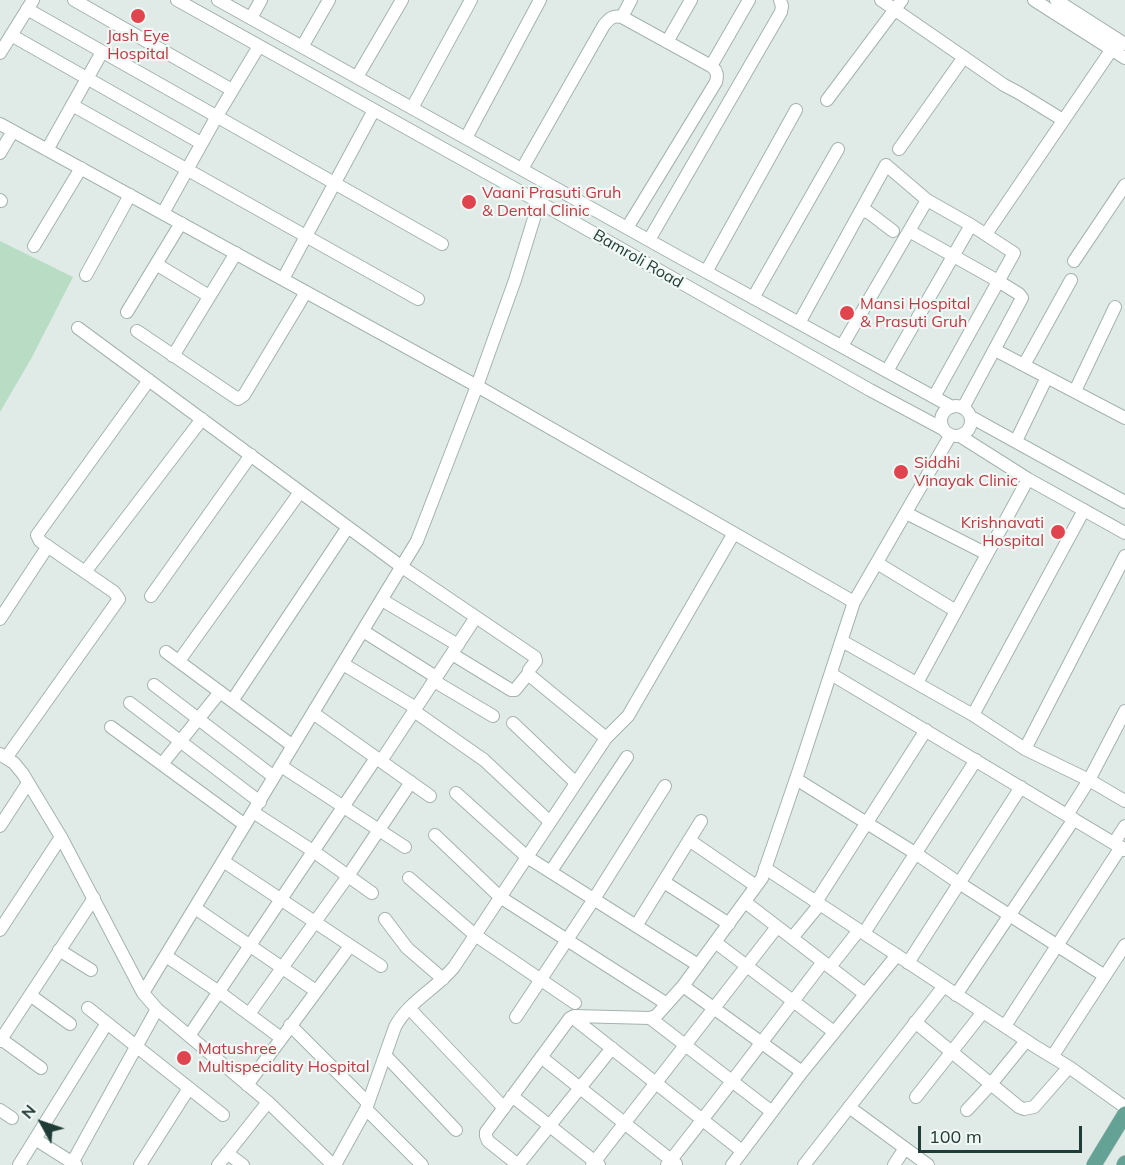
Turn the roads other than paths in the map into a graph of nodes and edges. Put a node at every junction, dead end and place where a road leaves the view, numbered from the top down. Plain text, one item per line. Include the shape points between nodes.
1 (74, 0) edge
2 (177, 0) edge
3 (218, 0) edge
4 (261, 0) edge
5 (329, 0) edge
6 (402, 0) edge
7 (471, 0) edge
8 (540, 0) edge
9 (631, 0) edge
10 (691, 0) edge
11 (749, 0) edge
12 (780, 0) edge
13 (881, 0) edge
14 (1034, 0) edge
15 (1056, 0) edge
16 (30, 5) edge
17 (898, 5) edge
18 (622, 17) junction
19 (251, 18) junction
20 (11, 35) junction
21 (667, 42) junction
22 (1125, 44) edge
23 (259, 46) junction
24 (302, 47) junction
25 (1112, 50) junction
26 (102, 52) junction
27 (0, 53) edge
28 (964, 57) junction
29 (1125, 58) edge
30 (711, 66) junction
31 (357, 77) junction
32 (87, 78) junction
33 (232, 90) junction
34 (827, 100) dead end
35 (72, 105) junction
36 (412, 108) junction
37 (374, 110) junction
38 (796, 110) dead end
39 (216, 116) junction
40 (1063, 120) junction
41 (0, 124) edge
42 (13, 131) junction
43 (466, 138) junction
44 (201, 143) junction
45 (898, 149) dead end
46 (47, 150) junction
47 (838, 150) dead end
48 (0, 153) edge
49 (81, 168) junction
50 (187, 169) junction
51 (522, 170) junction
52 (334, 183) junction
53 (1125, 185) edge
54 (130, 195) junction
55 (927, 200) junction
56 (539, 202) junction
57 (861, 211) junction
58 (163, 213) junction
59 (181, 223) junction
60 (971, 225) junction
61 (627, 228) junction
62 (893, 231) dead end
63 (909, 231) junction
64 (986, 234) junction
65 (306, 236) junction
66 (649, 240) junction
67 (442, 244) dead end
68 (34, 246) dead end
69 (236, 253) junction
70 (953, 256) junction
71 (1074, 261) dead end
72 (156, 264) junction
73 (706, 272) junction
74 (86, 275) dead end
75 (283, 279) junction
76 (1071, 280) dead end
77 (998, 281) junction
78 (306, 292) junction
79 (209, 296) junction
80 (753, 298) junction
81 (418, 299) dead end
82 (1115, 308) dead end
83 (127, 312) dead end
84 (799, 323) junction
85 (78, 328) dead end
86 (137, 331) dead end
87 (842, 346) junction
88 (994, 350) junction
89 (173, 356) junction
90 (1024, 364) junction
91 (887, 371) junction
92 (1047, 377) junction
93 (149, 380) junction
94 (477, 386) junction
95 (1075, 391) junction
96 (933, 397) junction
97 (962, 410) junction
98 (1124, 416) edge
99 (202, 419) junction
100 (951, 434) junction
101 (1016, 441) junction
102 (251, 455) junction
103 (1028, 479) junction
104 (300, 492) junction
105 (1125, 502) edge
106 (1084, 510) junction
107 (906, 513) junction
108 (348, 527) junction
109 (734, 533) junction
110 (1125, 533) edge
111 (48, 546) junction
112 (987, 554) junction
113 (1125, 556) edge
114 (877, 563) junction
115 (402, 567) junction
116 (85, 572) junction
117 (151, 596) dead end
118 (382, 600) junction
119 (854, 602) junction
120 (956, 611) junction
121 (476, 617) junction
122 (0, 619) edge
123 (363, 631) junction
124 (842, 641) junction
125 (455, 649) junction
126 (166, 652) dead end
127 (179, 661) junction
128 (343, 664) junction
129 (528, 674) junction
130 (831, 674) junction
131 (435, 679) junction
132 (917, 684) junction
133 (154, 685) dead end
134 (219, 692) junction
135 (232, 700) junction
136 (130, 704) dead end
137 (415, 709) junction
138 (1125, 711) edge
139 (313, 713) junction
140 (493, 716) dead end
141 (974, 716) junction
142 (198, 719) junction
143 (513, 723) dead end
144 (111, 726) dead end
145 (926, 730) junction
146 (606, 738) junction
147 (179, 741) junction
148 (293, 746) junction
149 (1025, 749) junction
150 (3, 756) edge
151 (627, 757) dead end
152 (378, 759) junction
153 (976, 760) junction
154 (162, 764) junction
155 (281, 766) junction
156 (274, 777) junction
157 (796, 779) junction
158 (1089, 780) junction
159 (28, 783) junction
160 (411, 783) junction
161 (576, 783) junction
162 (665, 786) dead end
163 (1021, 787) junction
164 (456, 793) dead end
165 (430, 796) dead end
166 (1125, 801) edge
167 (344, 806) junction
168 (256, 807) junction
169 (1070, 817) junction
170 (701, 821) dead end
171 (550, 822) junction
172 (866, 823) junction
173 (245, 825) junction
174 (0, 826) edge
175 (1125, 826) edge
176 (379, 830) junction
177 (435, 835) dead end
178 (61, 837) junction
179 (690, 840) junction
180 (405, 847) dead end
181 (1120, 847) edge
182 (313, 851) junction
183 (915, 853) junction
184 (527, 856) junction
185 (223, 861) junction
186 (765, 868) junction
187 (551, 872) junction
188 (348, 876) junction
189 (409, 878) dead end
190 (664, 882) junction
191 (959, 884) junction
192 (756, 886) junction
193 (372, 893) dead end
194 (94, 897) junction
195 (500, 897) junction
196 (594, 899) junction
197 (281, 900) junction
198 (745, 902) junction
199 (818, 903) junction
200 (195, 908) junction
201 (1010, 915) junction
202 (385, 920) dead end
203 (315, 923) junction
204 (729, 924) junction
205 (636, 926) junction
206 (777, 927) junction
207 (0, 930) edge
208 (862, 932) junction
209 (475, 935) junction
210 (792, 938) junction
211 (567, 939) junction
212 (715, 942) junction
213 (1057, 945) junction
214 (1125, 945) edge
215 (250, 946) junction
216 (350, 946) junction
217 (59, 950) junction
218 (897, 955) junction
219 (166, 956) junction
220 (908, 963) junction
221 (698, 965) junction
222 (826, 965) junction
223 (381, 966) dead end
224 (747, 966) junction
225 (282, 968) junction
226 (91, 970) dead end
227 (1105, 976) junction
228 (443, 979) junction
229 (541, 979) junction
230 (683, 986) junction
231 (944, 986) junction
232 (316, 991) junction
233 (219, 992) junction
234 (143, 993) junction
235 (865, 994) junction
236 (957, 994) junction
237 (30, 995) junction
238 (793, 1001) junction
239 (575, 1003) dead end
240 (667, 1004) junction
241 (88, 1008) dead end
242 (409, 1008) junction
243 (157, 1009) junction
244 (714, 1009) junction
245 (983, 1012) junction
246 (249, 1014) junction
247 (516, 1017) dead end
248 (572, 1017) junction
249 (650, 1018) junction
250 (915, 1022) junction
251 (107, 1023) junction
252 (70, 1024) dead end
253 (290, 1025) junction
254 (1005, 1026) junction
255 (834, 1032) junction
256 (189, 1036) junction
257 (280, 1038) junction
258 (1, 1040) edge
259 (1026, 1041) junction
260 (761, 1042) junction
261 (686, 1045) junction
262 (135, 1046) junction
263 (612, 1048) junction
264 (952, 1053) junction
265 (385, 1055) junction
266 (541, 1057) junction
267 (1052, 1057) junction
268 (1069, 1067) junction
269 (41, 1068) dead end
270 (802, 1072) junction
271 (733, 1082) junction
272 (247, 1084) junction
273 (657, 1084) junction
274 (991, 1084) junction
275 (189, 1088) junction
276 (580, 1088) junction
277 (512, 1096) junction
278 (916, 1097) dead end
279 (268, 1102) junction
280 (367, 1106) junction
281 (849, 1107) junction
282 (1125, 1107) edge
283 (504, 1108) junction
284 (0, 1110) edge
285 (967, 1110) dead end
286 (772, 1112) junction
287 (223, 1114) dead end
288 (1125, 1114) edge
289 (12, 1118) dead end
290 (703, 1120) junction
291 (625, 1124) junction
292 (550, 1126) junction
293 (456, 1130) dead end
294 (34, 1139) junction
295 (905, 1148) junction
296 (742, 1151) junction
297 (227, 1153) junction
298 (672, 1163) edge
299 (1096, 1163) edge
300 (73, 1164) edge
301 (596, 1164) edge
302 (19, 1165) edge
303 (140, 1165) edge
304 (218, 1165) edge
305 (243, 1165) edge
306 (334, 1165) edge
307 (422, 1165) edge
308 (518, 1165) edge
309 (732, 1165) edge
310 (804, 1165) edge
311 (894, 1165) edge
312 (928, 1165) edge

1 - 33 street
2 - 23 street, Bamroli Road
3 - 19 street
4 - 19 street
5 - 24 street
6 - 31 street
7 - 36 street
8 - 43 street
9 - 18 street
10 - 21 street
11 - 30 street
12 - 66 street via 781,12
13 - 17 street
14 - 25 street
15 - 22 street
16 - 20 street
16 - 26 street
17 - 28 street
17 - 34 street
18 - 21 street
18 - 51 street via 609,19 604,25
19 - 24 street
20 - 27 street
20 - 32 street
21 - 30 street
23 - 33 street
23 - 37 street, Bamroli Road
24 - 31 street
25 - 29 street
25 - 40 street
26 - 32 street
26 - 39 street
28 - 40 street
28 - 45 street
30 - 61 street via 717,71 716,82
31 - 36 street
32 - 35 street
32 - 44 street
33 - 39 street
35 - 46 street
35 - 50 street
36 - 43 street
37 - 52 street
37 - 56 street, Bamroli Road
38 - 73 street
39 - 44 street
39 - 52 street
40 - 64 street
41 - 42 street
42 - 46 street
42 - 48 street
43 - 51 street
44 - 50 street
46 - 49 street
47 - 80 street
49 - 54 street
49 - 68 street
50 - 58 street
50 - 65 street
51 - 61 street
52 - 65 street
52 - 67 street
53 - 71 street
54 - 58 street
54 - 74 street
55 - 57 street via 886,165
55 - 60 street
55 - 63 street
56 - 94 street
56 - 100 street, Bamroli Road
57 - 62 street
57 - 84 street
58 - 59 street
59 - 69 street
59 - 72 street
60 - 64 street
60 - 70 street
61 - 66 street
63 - 70 street
63 - 87 street
64 - 77 street via 1014,253
65 - 75 street
65 - 81 street
66 - 73 street
69 - 75 street
69 - 79 street
70 - 77 street
70 - 91 street
72 - 79 street
72 - 83 street
73 - 80 street
75 - 78 street
76 - 90 street
77 - 88 street via 1022,298
77 - 96 street
78 - 89 street via 242,398 235,398
78 - 94 street
79 - 89 street
80 - 84 street
82 - 95 street
84 - 87 street
85 - 93 street
86 - 89 street
87 - 91 street
88 - 90 street
88 - 97 street
90 - 92 street
91 - 96 street
92 - 95 street
92 - 101 street
93 - 99 street
93 - 111 street via 39,532 38,537
94 - 109 street
94 - 115 street via 417,541
95 - 98 street
96 - 97 street
97 - 100 street via 971,427 964,435
97 - 100 street via 945,410 942,415 941,425
97 - 101 street
99 - 102 street
99 - 116 street
100 - 103 street, Bamroli Road
100 - 107 street
101 - 105 street
102 - 104 street
102 - 117 street
103 - 106 street, Bamroli Road
103 - 112 street
104 - 108 street
104 - 127 street
106 - 110 street, Bamroli Road
106 - 141 street
107 - 112 street
107 - 114 street
108 - 115 street
108 - 135 street
109 - 119 street
109 - 146 street via 628,716
111 - 116 street
111 - 122 street
112 - 120 street
113 - 149 street
114 - 119 street
114 - 120 street
115 - 118 street
115 - 121 street
116 - 150 street via 119,598
118 - 123 street
118 - 125 street
119 - 124 street
120 - 132 street
121 - 125 street
121 - 129 street via 535,657
123 - 128 street
123 - 131 street
124 - 130 street
124 - 132 street
125 - 129 street via 512,690
125 - 131 street
126 - 127 street
127 - 134 street
128 - 137 street
128 - 139 street
129 - 146 street
130 - 145 street
130 - 157 street
131 - 137 street
131 - 140 street
132 - 141 street
133 - 142 street
134 - 135 street
134 - 142 street
135 - 148 street
136 - 147 street
137 - 152 street
137 - 171 street via 484,760
138 - 158 street
139 - 148 street
139 - 152 street
141 - 149 street
142 - 147 street
142 - 156 street
143 - 161 street
144 - 154 street
145 - 153 street
145 - 172 street
146 - 161 street
147 - 154 street
147 - 168 street
148 - 155 street
149 - 158 street
150 - 159 street
151 - 187 street
152 - 160 street
152 - 167 street
153 - 163 street
153 - 183 street
154 - 173 street
155 - 156 street
155 - 167 street
156 - 168 street
157 - 172 street
157 - 186 street
158 - 166 street
158 - 169 street
159 - 174 street
159 - 178 street
160 - 165 street
160 - 176 street
161 - 171 street
162 - 196 street
163 - 169 street
163 - 191 street
164 - 184 street
167 - 176 street
167 - 182 street
168 - 173 street
168 - 182 street
169 - 181 street
169 - 201 street
170 - 179 street
171 - 184 street
172 - 183 street
172 - 199 street
173 - 185 street
175 - 181 street
176 - 180 street
176 - 188 street
177 - 195 street
178 - 194 street
178 - 207 street
179 - 190 street
179 - 192 street
181 - 213 street
182 - 188 street
182 - 197 street
183 - 191 street
183 - 208 street
184 - 187 street
184 - 195 street
185 - 197 street
185 - 200 street
186 - 192 street
186 - 199 street
187 - 196 street
188 - 193 street
188 - 203 street
189 - 209 street
190 - 204 street
190 - 205 street
191 - 201 street
191 - 220 street
192 - 198 street
194 - 217 street
194 - 234 street
195 - 209 street
195 - 211 street
196 - 205 street
196 - 211 street
197 - 203 street
197 - 215 street
198 - 204 street
198 - 206 street
199 - 208 street
199 - 210 street
200 - 215 street
200 - 219 street
201 - 213 street
201 - 236 street
202 - 228 street via 407,948
203 - 216 street
203 - 225 street
204 - 212 street
205 - 221 street
206 - 210 street
206 - 224 street
208 - 218 street
208 - 222 street
209 - 228 street
209 - 229 street
210 - 222 street
211 - 229 street
211 - 240 street
212 - 221 street
212 - 224 street
213 - 227 street
213 - 254 street
214 - 227 street
215 - 225 street
215 - 233 street
216 - 223 street
216 - 232 street
217 - 226 street
217 - 237 street
218 - 220 street
218 - 235 street
219 - 233 street
219 - 234 street
220 - 231 street
221 - 230 street
222 - 235 street
222 - 238 street
224 - 238 street
224 - 244 street
225 - 232 street
225 - 246 street
227 - 267 street
228 - 242 street
229 - 239 street
229 - 247 street
230 - 240 street
230 - 244 street
231 - 236 street
231 - 250 street
232 - 253 street
233 - 246 street
233 - 256 street
234 - 243 street
235 - 255 street
236 - 245 street
237 - 252 street
237 - 258 street
238 - 255 street
238 - 260 street
240 - 249 street
241 - 251 street
242 - 265 street via 400,1017
242 - 283 street
243 - 256 street
243 - 262 street
244 - 260 street
244 - 261 street
245 - 254 street
245 - 264 street
246 - 257 street
248 - 249 street
248 - 263 street
248 - 266 street
249 - 261 street
250 - 264 street
250 - 281 street
251 - 262 street
251 - 294 street
253 - 257 street
253 - 280 street
254 - 259 street
255 - 270 street
256 - 272 street
257 - 272 street
258 - 269 street
259 - 267 street
259 - 274 street
260 - 270 street
260 - 271 street
261 - 271 street
261 - 273 street
262 - 275 street
262 - 300 street
263 - 273 street
263 - 276 street
264 - 274 street
264 - 278 street
265 - 280 street
265 - 293 street
266 - 276 street
266 - 277 street
267 - 268 street
268 - 274 street via 1029,1109 1019,1107
268 - 282 street
270 - 286 street
271 - 286 street
271 - 290 street
272 - 279 street
273 - 290 street
273 - 291 street
274 - 285 street
275 - 287 street
275 - 303 street
276 - 291 street
276 - 292 street
277 - 283 street
277 - 292 street
279 - 297 street
279 - 306 street
280 - 306 street
280 - 307 street
281 - 295 street
281 - 310 street
283 - 308 street via 486,1136
284 - 289 street
286 - 296 street
288 - 299 main road
290 - 296 street
290 - 298 street
291 - 298 street
291 - 301 street
292 - 301 street
292 - 308 street
294 - 300 street
294 - 302 street
295 - 311 street
295 - 312 street
296 - 309 street
297 - 304 street
297 - 305 street

